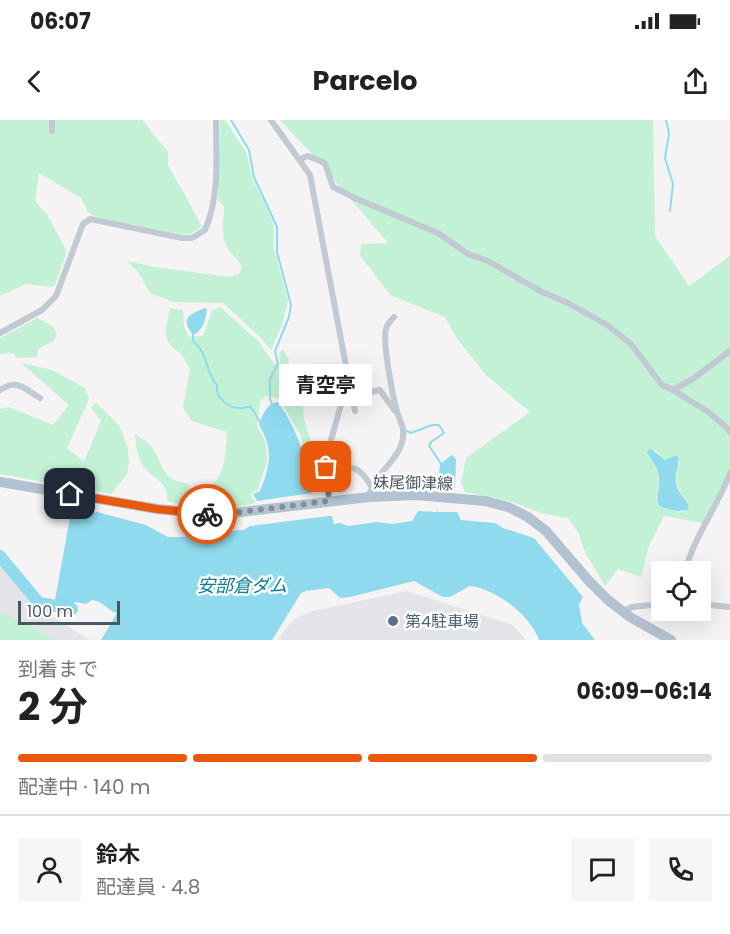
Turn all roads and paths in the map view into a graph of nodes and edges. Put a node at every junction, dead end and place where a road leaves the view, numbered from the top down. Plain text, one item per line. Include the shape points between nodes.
1 (52, 120) edge
2 (216, 120) edge
3 (271, 120) edge
4 (52, 131) dead end
5 (300, 159) junction
6 (394, 317) dead end
7 (0, 333) edge
8 (730, 351) edge
9 (0, 390) edge
10 (673, 390) junction
11 (345, 391) junction
12 (352, 394) junction
13 (40, 398) dead end
14 (355, 411) dead end
15 (398, 416) junction
16 (730, 432) edge
17 (326, 467) junction
18 (730, 473) edge
19 (0, 482) edge
20 (370, 491) junction
21 (329, 501) junction
22 (689, 561) edge
23 (651, 605) edge
24 (711, 605) edge
25 (730, 607) edge
26 (622, 612) junction
27 (671, 640) edge

1 - 4 street
2 - 7 street via 216,180 205,230 192,238 182,238 90,219 83,224 49,305
3 - 5 street
5 - 10 street via 308,156 325,163 333,187 438,232 468,254 607,325 631,344 662,385
5 - 11 street via 314,188 346,366
6 - 15 street via 386,328 386,343
8 - 10 street
9 - 13 street via 16,383
10 - 16 street via 707,411
11 - 12 street
11 - 17 street
12 - 14 street
12 - 15 street via 380,390
15 - 20 street via 403,428 395,457
17 - 20 street via 356,468 362,472
17 - 21 street
18 - 22 street
19 - 21 main road, 妹尾御津線 via 209,514
20 - 21 main road, 妹尾御津線
20 - 26 main road, 妹尾御津線 via 485,501 508,507 546,531
23 - 26 street
24 - 25 street
26 - 27 main road, 妹尾御津線

